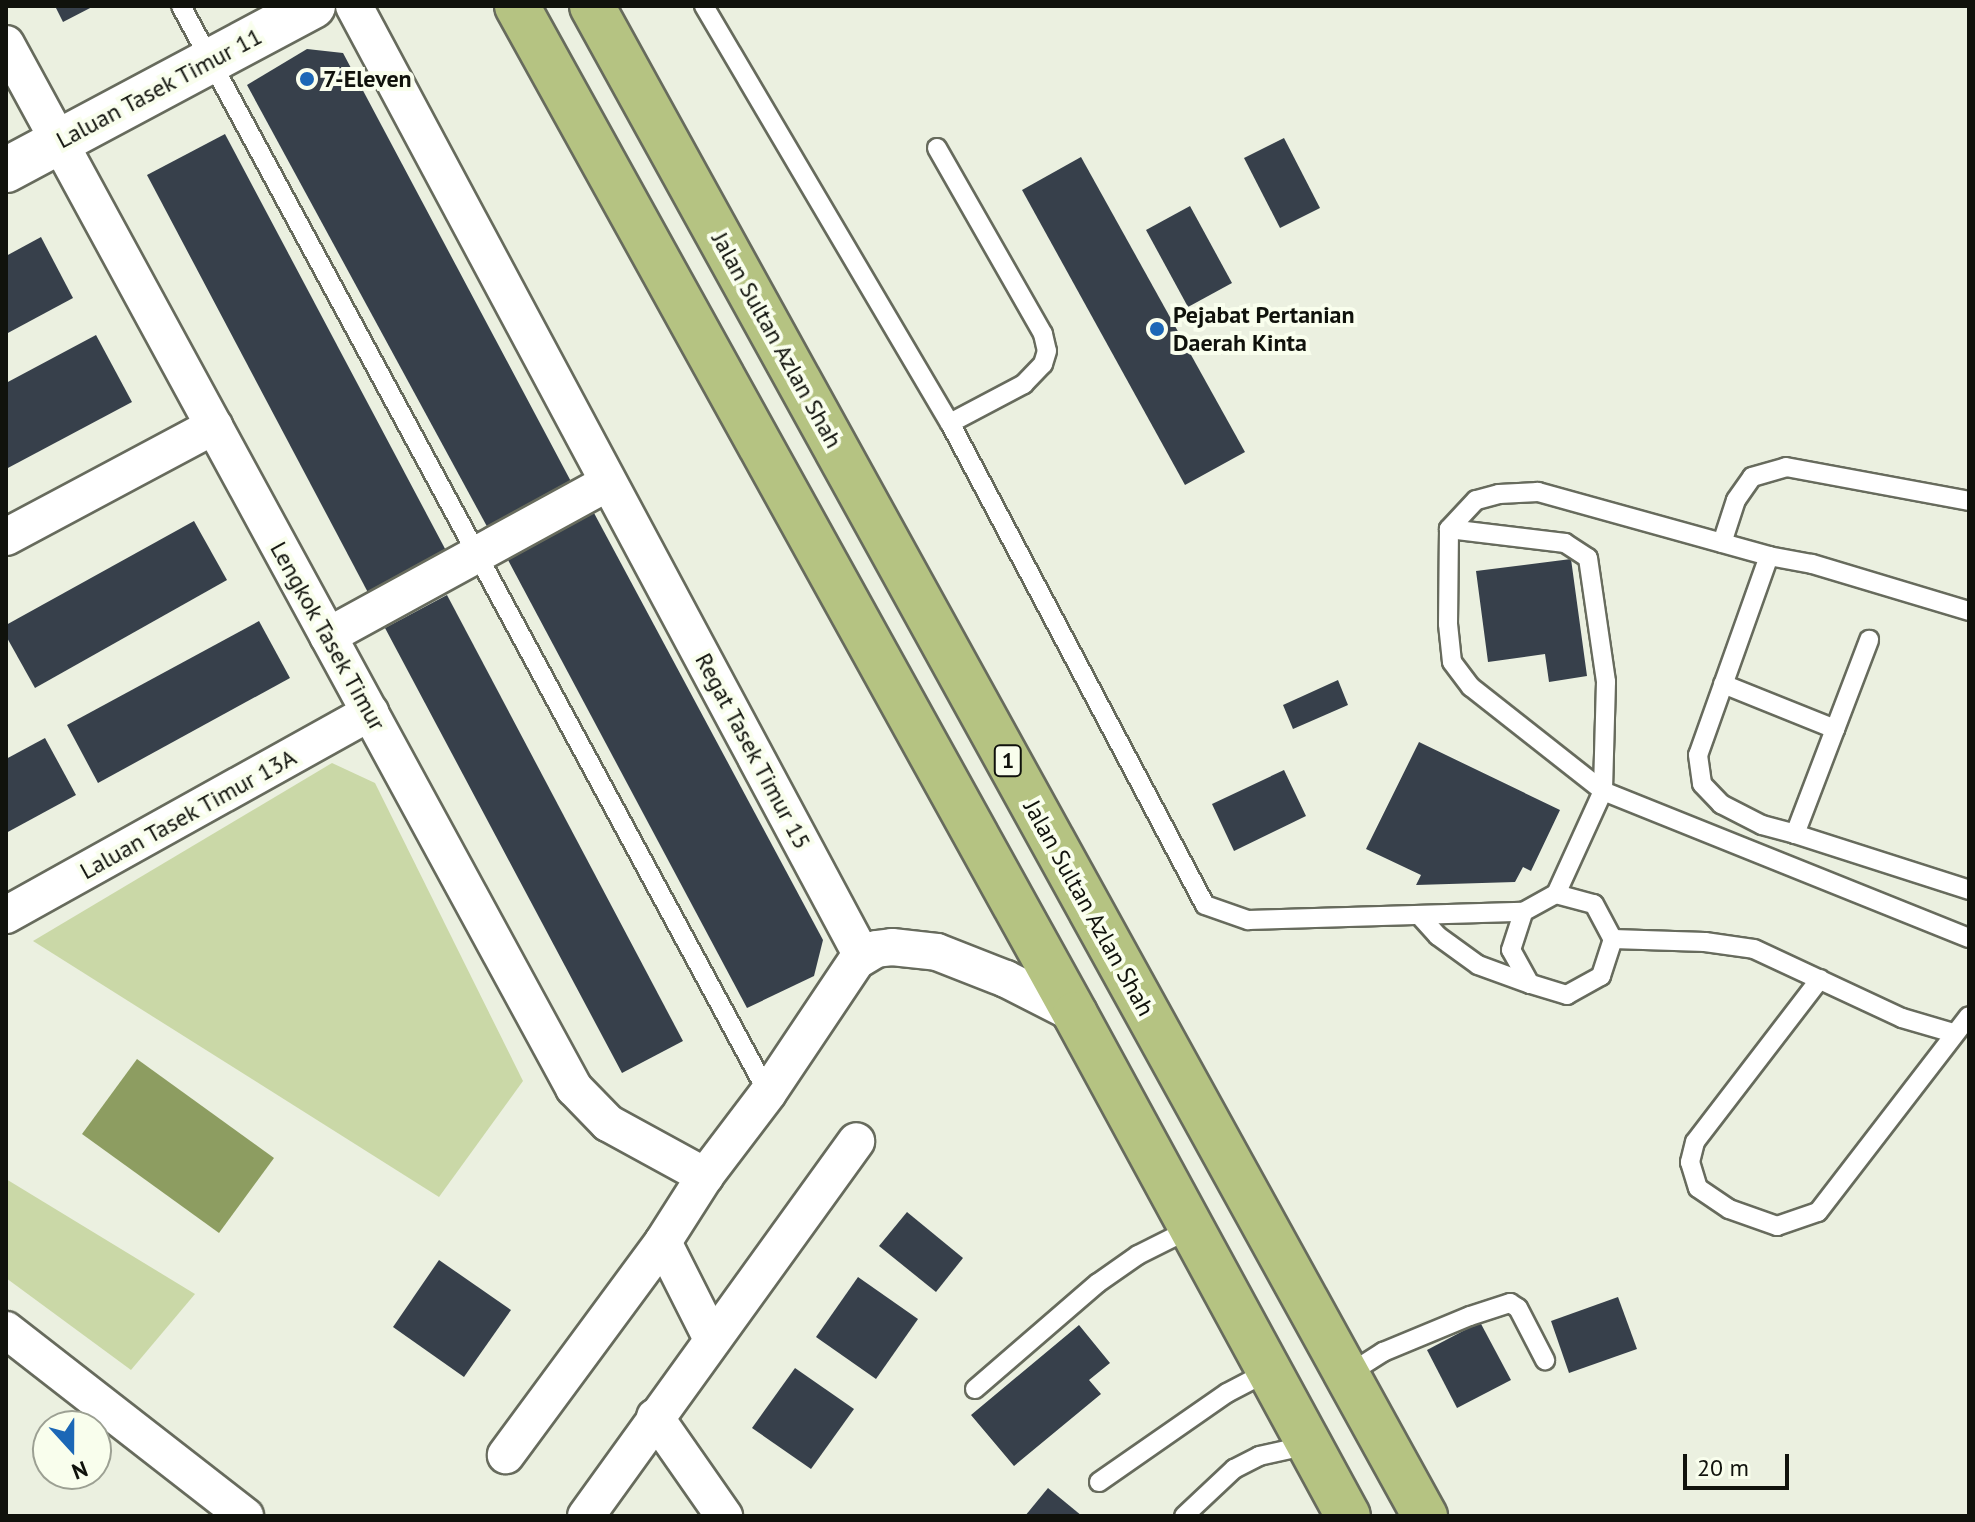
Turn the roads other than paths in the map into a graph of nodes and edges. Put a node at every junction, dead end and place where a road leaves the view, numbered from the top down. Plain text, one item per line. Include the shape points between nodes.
1 (181, 6) edge
2 (313, 6) edge
3 (354, 6) edge
4 (517, 6) edge
5 (592, 6) edge
6 (704, 6) edge
7 (6, 44) edge
8 (210, 61) junction
9 (59, 142) junction
10 (937, 148) dead end
11 (6, 170) edge
12 (950, 423) junction
13 (214, 426) junction
14 (608, 483) junction
15 (1969, 501) edge
16 (1449, 529) junction
17 (6, 537) edge
18 (1722, 543) junction
19 (478, 554) junction
20 (1769, 556) junction
21 (1969, 611) edge
22 (328, 636) junction
23 (1869, 640) dead end
24 (1723, 684) junction
25 (370, 712) junction
26 (1835, 729) junction
27 (1603, 791) junction
28 (1795, 834) junction
29 (1969, 890) edge
30 (1556, 894) junction
31 (1523, 912) junction
32 (6, 915) edge
33 (1419, 915) junction
34 (1969, 938) edge
35 (1613, 939) junction
36 (861, 958) junction
37 (1820, 979) junction
38 (1530, 984) junction
39 (1075, 1014) junction
40 (1969, 1016) edge
41 (1953, 1033) junction
42 (768, 1093) junction
43 (856, 1141) dead end
44 (705, 1176) junction
45 (1190, 1229) junction
46 (663, 1242) junction
47 (6, 1330) edge
48 (712, 1339) junction
49 (1545, 1360) dead end
50 (1269, 1371) junction
51 (1347, 1375) junction
52 (975, 1389) dead end
53 (655, 1417) junction
54 (1309, 1445) junction
55 (506, 1455) dead end
56 (1099, 1482) dead end
57 (245, 1516) edge
58 (586, 1516) edge
59 (724, 1516) edge
60 (1184, 1516) edge
61 (1348, 1516) edge
62 (1425, 1516) edge

1 - 8 lane
2 - 8 street, Laluan Tasek Timur 11
3 - 14 street, Regat Tasek Timur 15
4 - 39 main road
5 - 51 main road, Jalan Sultan Azlan Shah / 1
6 - 12 lane
7 - 9 street, Lengkok Tasek Timur
8 - 9 street, Laluan Tasek Timur 11
8 - 19 lane
9 - 11 street, Laluan Tasek Timur 11
9 - 13 street, Lengkok Tasek Timur
10 - 12 lane via 1043,334 1047,351 1043,364 1024,384
12 - 33 lane via 1205,905 1248,920
13 - 17 street
13 - 22 street, Lengkok Tasek Timur
14 - 19 street
14 - 36 street, Regat Tasek Timur 15
15 - 18 lane via 1786,467 1752,477 1736,500
16 - 18 lane via 1476,500 1538,492
16 - 27 lane via 1452,662 1471,687
16 - 27 lane via 1565,543 1588,558 1606,682
18 - 20 lane
19 - 22 street
19 - 42 lane
20 - 21 lane
20 - 24 lane
22 - 25 street, Lengkok Tasek Timur
23 - 26 lane
24 - 26 lane
24 - 28 lane via 1698,755 1702,784 1721,804 1762,825
25 - 32 street, Laluan Tasek Timur 13A
25 - 44 street, Lengkok Tasek Timur via 574,1088 608,1123
26 - 28 lane
27 - 30 lane
27 - 34 lane
28 - 29 lane
30 - 31 lane
30 - 35 lane via 1594,904
31 - 33 lane
31 - 38 lane via 1511,950
33 - 38 lane via 1478,965
35 - 37 lane via 1754,949
35 - 38 lane via 1601,976 1567,995
36 - 39 street via 892,947 937,952
36 - 42 street
37 - 41 lane via 1902,1018
37 - 41 lane via 1695,1142 1690,1162 1698,1188 1729,1209 1777,1226 1818,1212
39 - 45 main road
40 - 41 lane
42 - 44 street
43 - 48 street
44 - 46 street
45 - 50 main road
45 - 52 lane via 1098,1283
46 - 48 street
46 - 55 street
47 - 57 street
48 - 53 street
49 - 51 lane via 1518,1308 1510,1303 1383,1352
50 - 54 main road
50 - 56 lane via 1207,1406
51 - 62 main road, Jalan Sultan Azlan Shah / 1
53 - 58 street
53 - 59 street
54 - 60 lane via 1259,1456 1234,1469
54 - 61 main road

